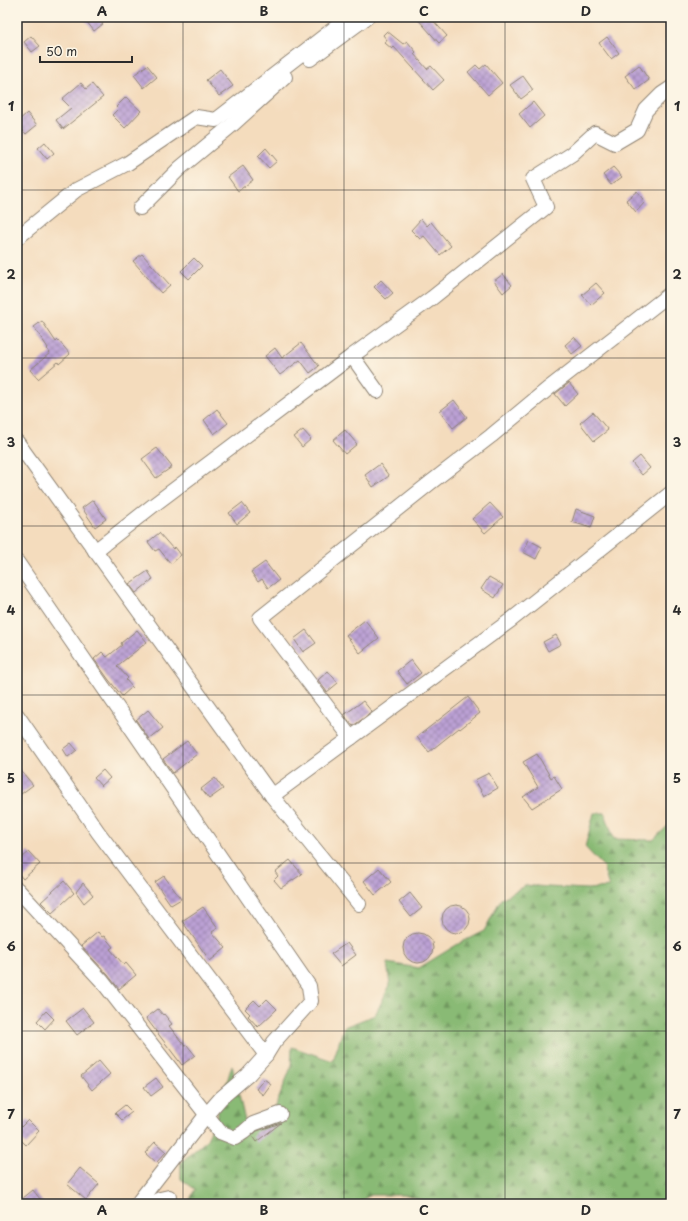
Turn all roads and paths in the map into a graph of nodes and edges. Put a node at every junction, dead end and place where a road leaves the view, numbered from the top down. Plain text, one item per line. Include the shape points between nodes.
1 (349, 17) edge
2 (367, 17) edge
3 (671, 88) edge
4 (140, 208) dead end
5 (17, 238) edge
6 (671, 293) edge
7 (352, 356) junction
8 (377, 391) dead end
9 (17, 442) edge
10 (671, 493) edge
11 (95, 551) junction
12 (17, 562) edge
13 (17, 715) edge
14 (352, 738) junction
15 (272, 796) junction
16 (17, 888) edge
17 (359, 904) dead end
18 (266, 1055) junction
19 (207, 1114) junction
20 (280, 1114) dead end
21 (169, 1196) dead end
22 (137, 1204) edge
23 (150, 1204) edge

1 - 5 street via 216,120 196,117 128,163 76,190
2 - 4 street via 286,76 180,168
3 - 7 street via 646,110 637,130 615,143 595,133 572,154 533,179 546,207 432,298
6 - 14 street via 260,618
7 - 8 street
7 - 11 street
9 - 11 street
10 - 14 street via 511,620
11 - 15 street
12 - 18 street via 309,986 311,1001 274,1042
13 - 18 street via 98,832
14 - 15 street
15 - 17 street
16 - 19 street via 102,982
18 - 19 street
19 - 20 street via 220,1132 235,1138 253,1124
19 - 22 street
21 - 23 street

